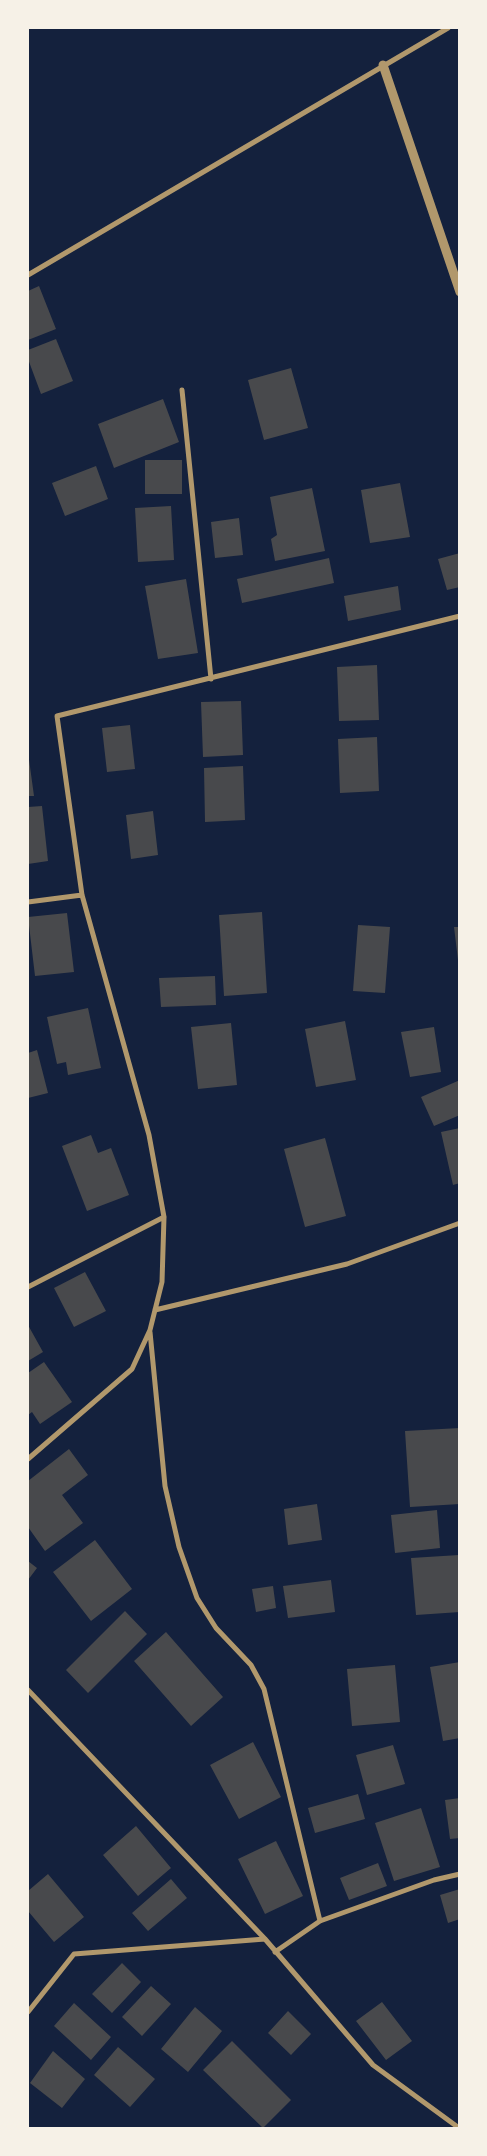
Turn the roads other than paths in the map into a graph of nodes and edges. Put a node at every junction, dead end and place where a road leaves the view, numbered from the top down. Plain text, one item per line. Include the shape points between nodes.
1 (448, 28) edge
2 (383, 64) junction
3 (28, 275) edge
4 (460, 292) edge
5 (182, 390) dead end
6 (460, 616) edge
7 (211, 679) junction
8 (82, 895) junction
9 (28, 902) edge
10 (164, 1218) junction
11 (460, 1222) edge
12 (28, 1288) edge
13 (155, 1310) junction
14 (150, 1330) junction
15 (28, 1459) edge
16 (28, 1690) edge
17 (460, 1874) edge
18 (320, 1921) junction
19 (265, 1939) junction
20 (275, 1952) junction
21 (28, 2012) edge
22 (459, 2128) edge

1 - 2 street
2 - 3 street
2 - 4 street
5 - 7 street
6 - 7 street
7 - 8 street via 57,716
8 - 9 street
8 - 10 street via 149,1135
10 - 12 street
10 - 13 street via 162,1282
11 - 13 street via 347,1264
13 - 14 street
14 - 15 street via 132,1369
14 - 18 street via 165,1486 179,1547 196,1598 216,1628 251,1665 264,1689
16 - 19 street
17 - 18 street via 434,1880
18 - 20 street
19 - 20 street
19 - 21 street via 74,1954
20 - 22 street via 373,2065

